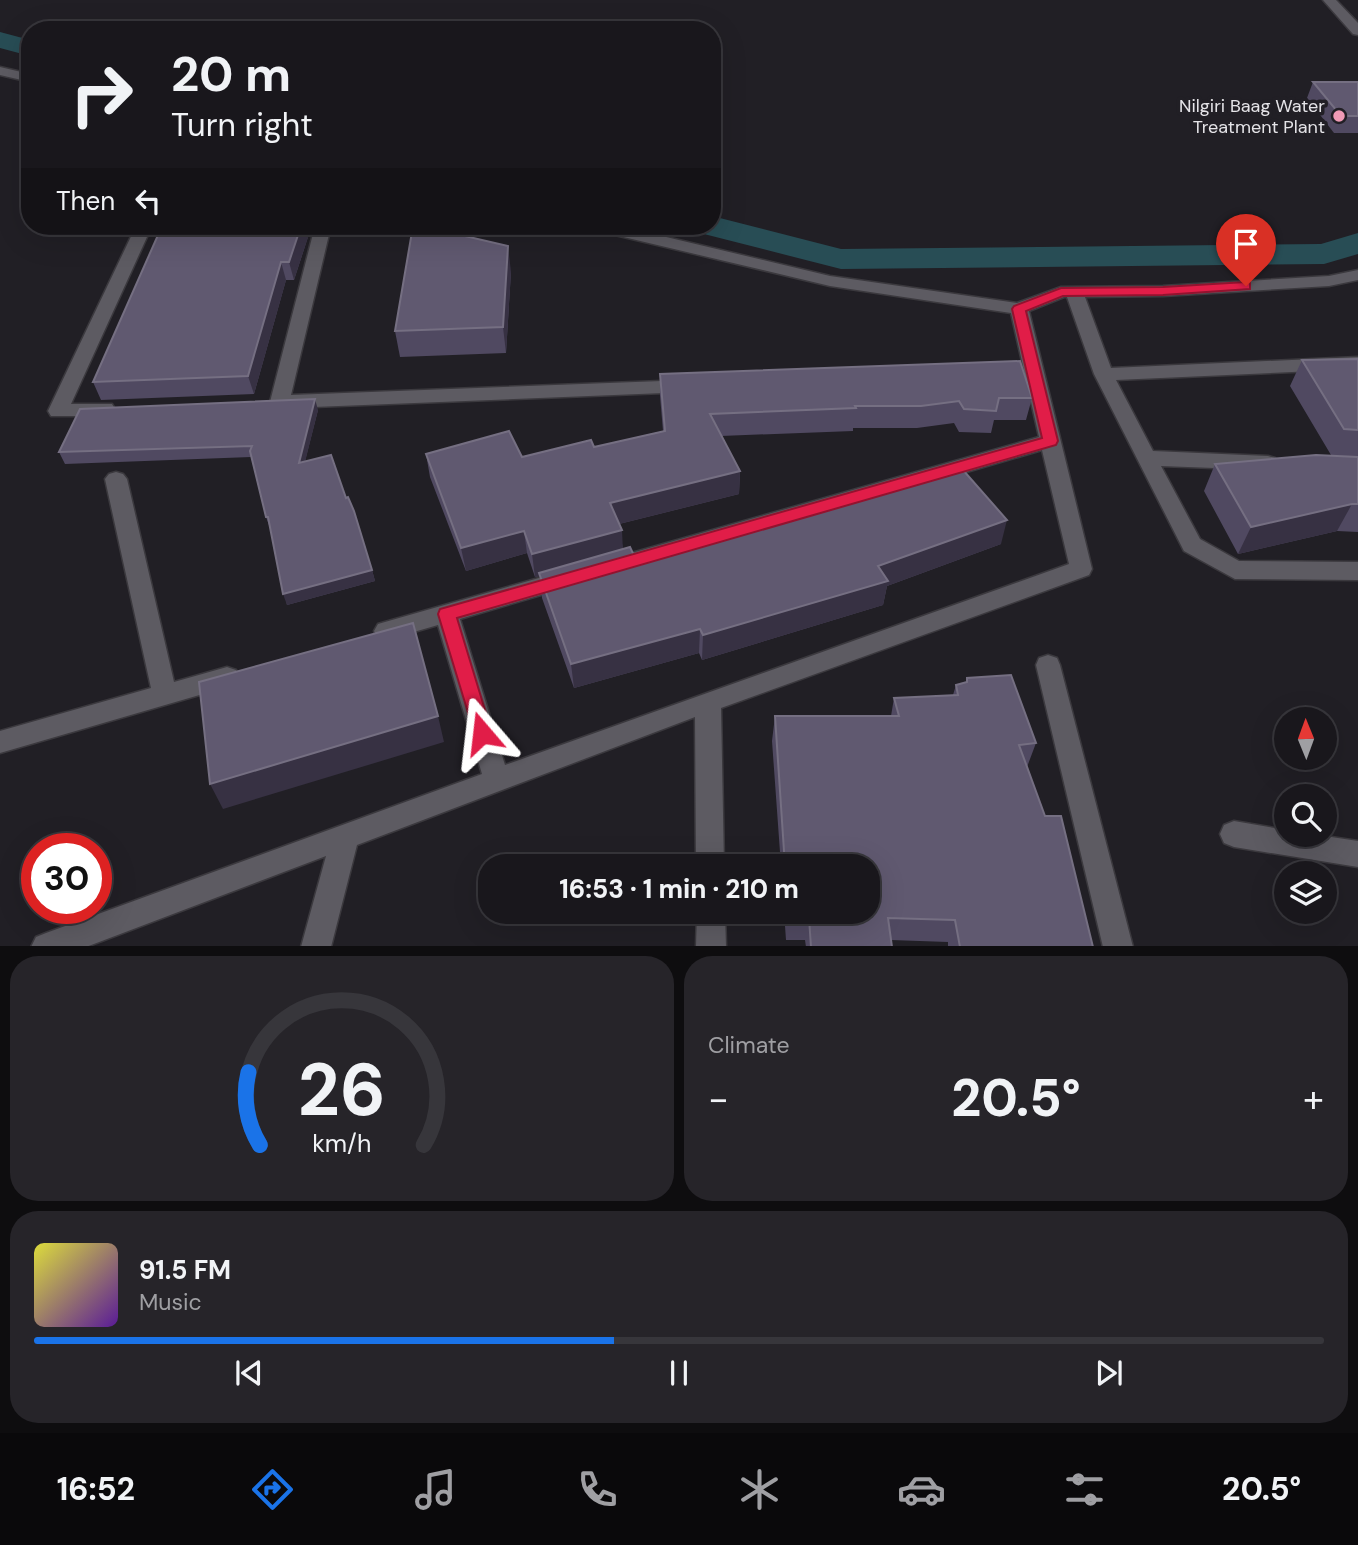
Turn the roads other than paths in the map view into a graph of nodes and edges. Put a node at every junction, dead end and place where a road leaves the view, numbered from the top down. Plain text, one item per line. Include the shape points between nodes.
1 (1329, 0) edge
2 (1358, 31) edge
3 (0, 71) edge
4 (21, 77) edge
5 (140, 235) edge
6 (320, 235) edge
7 (638, 235) edge
8 (1358, 275) edge
9 (1074, 292) junction
10 (1019, 309) junction
11 (1358, 363) edge
12 (1104, 374) junction
13 (713, 385) edge
14 (127, 408) edge
15 (1050, 441) junction
16 (1146, 458) junction
17 (1292, 464) edge
18 (116, 479) dead end
19 (1358, 571) edge
20 (447, 614) junction
21 (366, 637) edge
22 (1048, 665) dead end
23 (246, 672) edge
24 (166, 695) junction
25 (708, 702) junction
26 (0, 742) edge
27 (497, 781) junction
28 (1234, 834) dead end
29 (345, 838) junction
30 (710, 854) edge
31 (1358, 854) edge
32 (710, 924) edge
33 (49, 946) edge
34 (316, 946) edge
35 (711, 946) edge
36 (1118, 946) edge

1 - 2 street
3 - 4 street
5 - 14 street via 58,411
6 - 13 street via 273,402
7 - 10 street via 830,281
8 - 9 street via 1329,281 1163,291
9 - 10 street via 1061,292
9 - 12 street
10 - 15 street via 1027,373
11 - 12 street
12 - 16 street
15 - 20 street
15 - 25 street via 1081,569
16 - 17 street
16 - 19 street via 1192,545 1235,570
18 - 24 street
20 - 21 street
20 - 27 street
22 - 36 street
23 - 24 street
24 - 26 street
25 - 27 street
25 - 30 street
27 - 29 street
28 - 31 street
29 - 33 street
29 - 34 street
32 - 35 street

